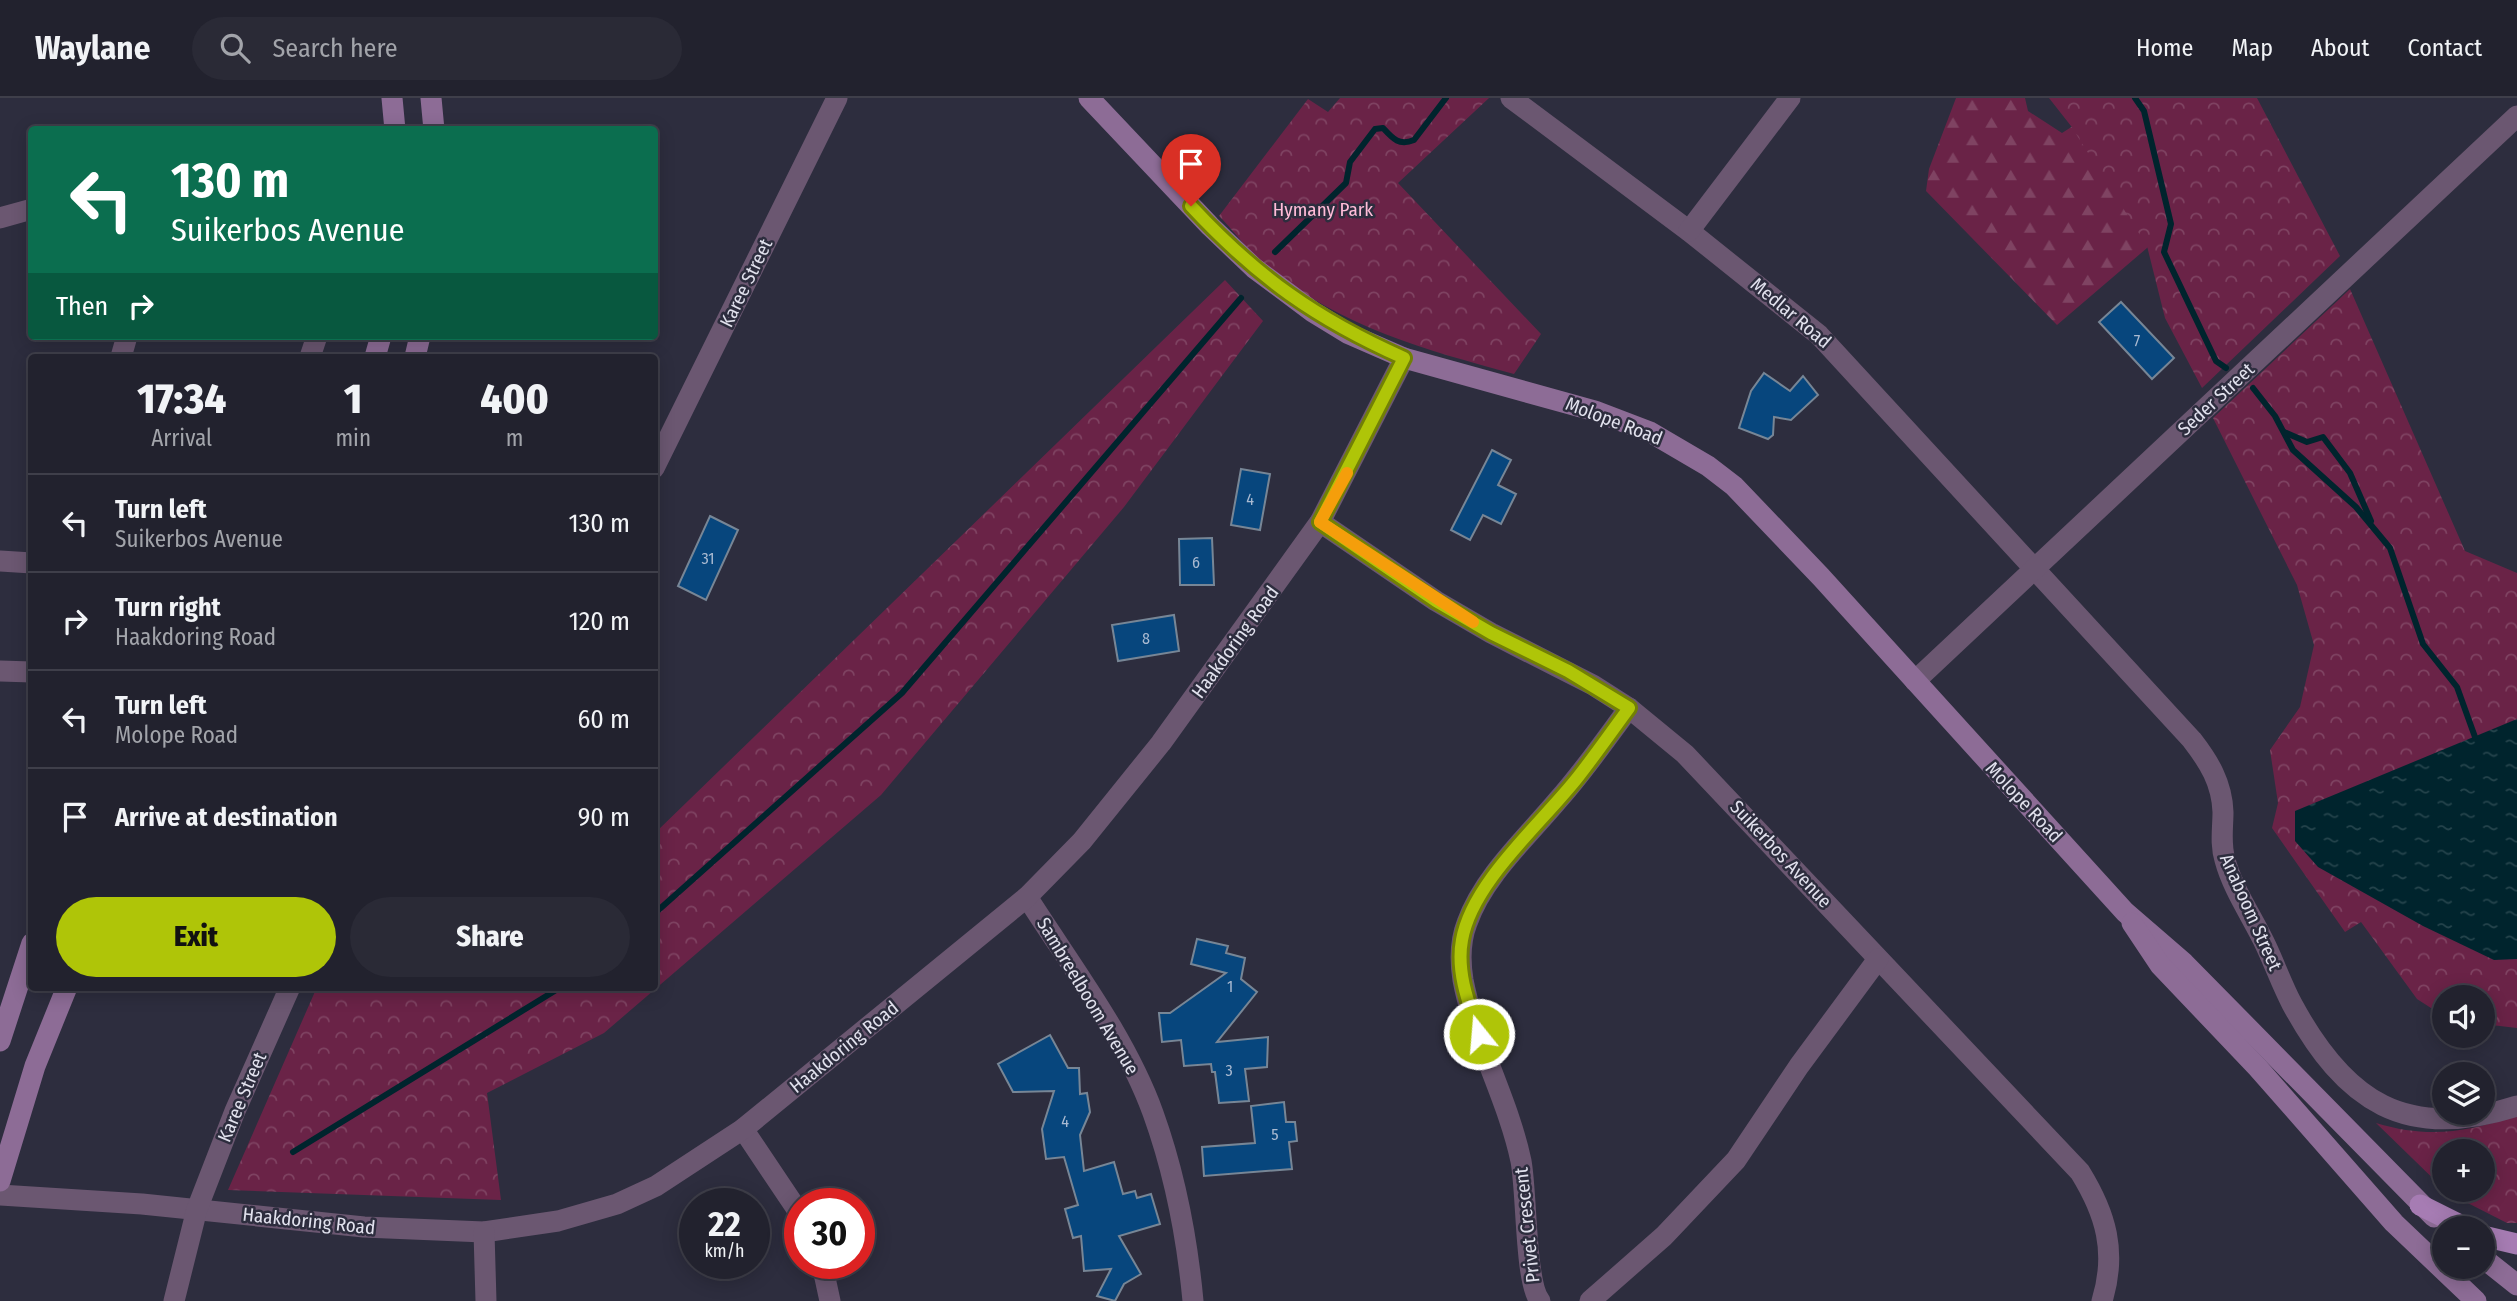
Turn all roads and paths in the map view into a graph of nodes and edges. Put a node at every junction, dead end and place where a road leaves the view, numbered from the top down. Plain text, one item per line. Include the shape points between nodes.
1 (393, 98) edge
2 (431, 98) edge
3 (837, 98) edge
4 (1089, 98) edge
5 (1511, 98) edge
6 (1790, 98) edge
7 (2517, 116) edge
8 (395, 126) edge
9 (434, 126) edge
10 (28, 210) edge
11 (0, 218) edge
12 (1689, 231) junction
13 (1404, 358) junction
14 (658, 460) edge
15 (1320, 522) junction
16 (0, 561) edge
17 (28, 563) edge
18 (2034, 568) junction
19 (0, 671) edge
20 (28, 671) edge
21 (1915, 681) junction
22 (1629, 708) junction
23 (1027, 897) junction
24 (2125, 912) junction
25 (28, 955) edge
26 (1878, 959) junction
27 (65, 991) edge
28 (288, 991) edge
29 (0, 1041) edge
30 (2517, 1106) edge
31 (743, 1129) junction
32 (0, 1181) edge
33 (784, 1190) edge
34 (0, 1195) edge
35 (2420, 1205) junction
36 (197, 1209) junction
37 (2433, 1216) edge
38 (2442, 1216) edge
39 (484, 1232) junction
40 (2495, 1239) edge
41 (2517, 1244) edge
42 (2495, 1268) edge
43 (825, 1279) edge
44 (2517, 1285) edge
45 (174, 1301) edge
46 (486, 1301) edge
47 (830, 1301) edge
48 (1193, 1301) edge
49 (1540, 1301) edge
50 (1590, 1301) edge
51 (2102, 1301) edge
52 (2476, 1301) edge

1 - 8 street
2 - 9 street
3 - 14 street, Karee Street
4 - 13 street, Molope Road via 1254,268 1349,334
5 - 12 street, Medlar Road
6 - 12 street
7 - 18 street, Seder Street
10 - 11 street
12 - 18 street, Medlar Road via 1844,359
13 - 15 street, Haakdoring Road
13 - 21 street, Molope Road via 1595,411 1650,432 1708,466 1784,536
15 - 22 street, Suikerbos Avenue via 1436,601
15 - 23 street, Haakdoring Road via 1121,795
16 - 17 street
18 - 21 street, Seder Street
18 - 30 street, Anaboom Street via 2208,761 2222,801 2225,860 2238,891 2308,1030 2356,1090 2383,1108 2431,1119 2469,1117
19 - 20 street
21 - 24 street, Molope Road
22 - 26 street, Suikerbos Avenue via 1685,754
22 - 49 street, Privet Crescent via 1490,883 1467,921 1462,941 1466,992 1519,1153 1528,1216 1530,1281
23 - 31 street, Haakdoring Road
23 - 48 street, Sambreelboom Avenue via 1104,1016 1153,1112 1187,1244
24 - 35 street, Molope Road via 2184,962
24 - 52 street, Molope Road via 2160,965 2394,1223
25 - 29 street
26 - 50 street via 1736,1160 1664,1236
26 - 51 street, Suikerbos Avenue via 2080,1172 2098,1202 2106,1229 2109,1266
27 - 32 street via 35,1066
28 - 36 street, Karee Street via 234,1111
31 - 33 street
31 - 39 street, Haakdoring Road via 656,1186 617,1204 558,1221
34 - 36 street, Haakdoring Road
35 - 37 street, Molope Road
35 - 38 main road
36 - 39 street, Haakdoring Road via 363,1227
36 - 45 street, Karee Street
39 - 46 street
40 - 41 main road
42 - 44 street
43 - 47 street

